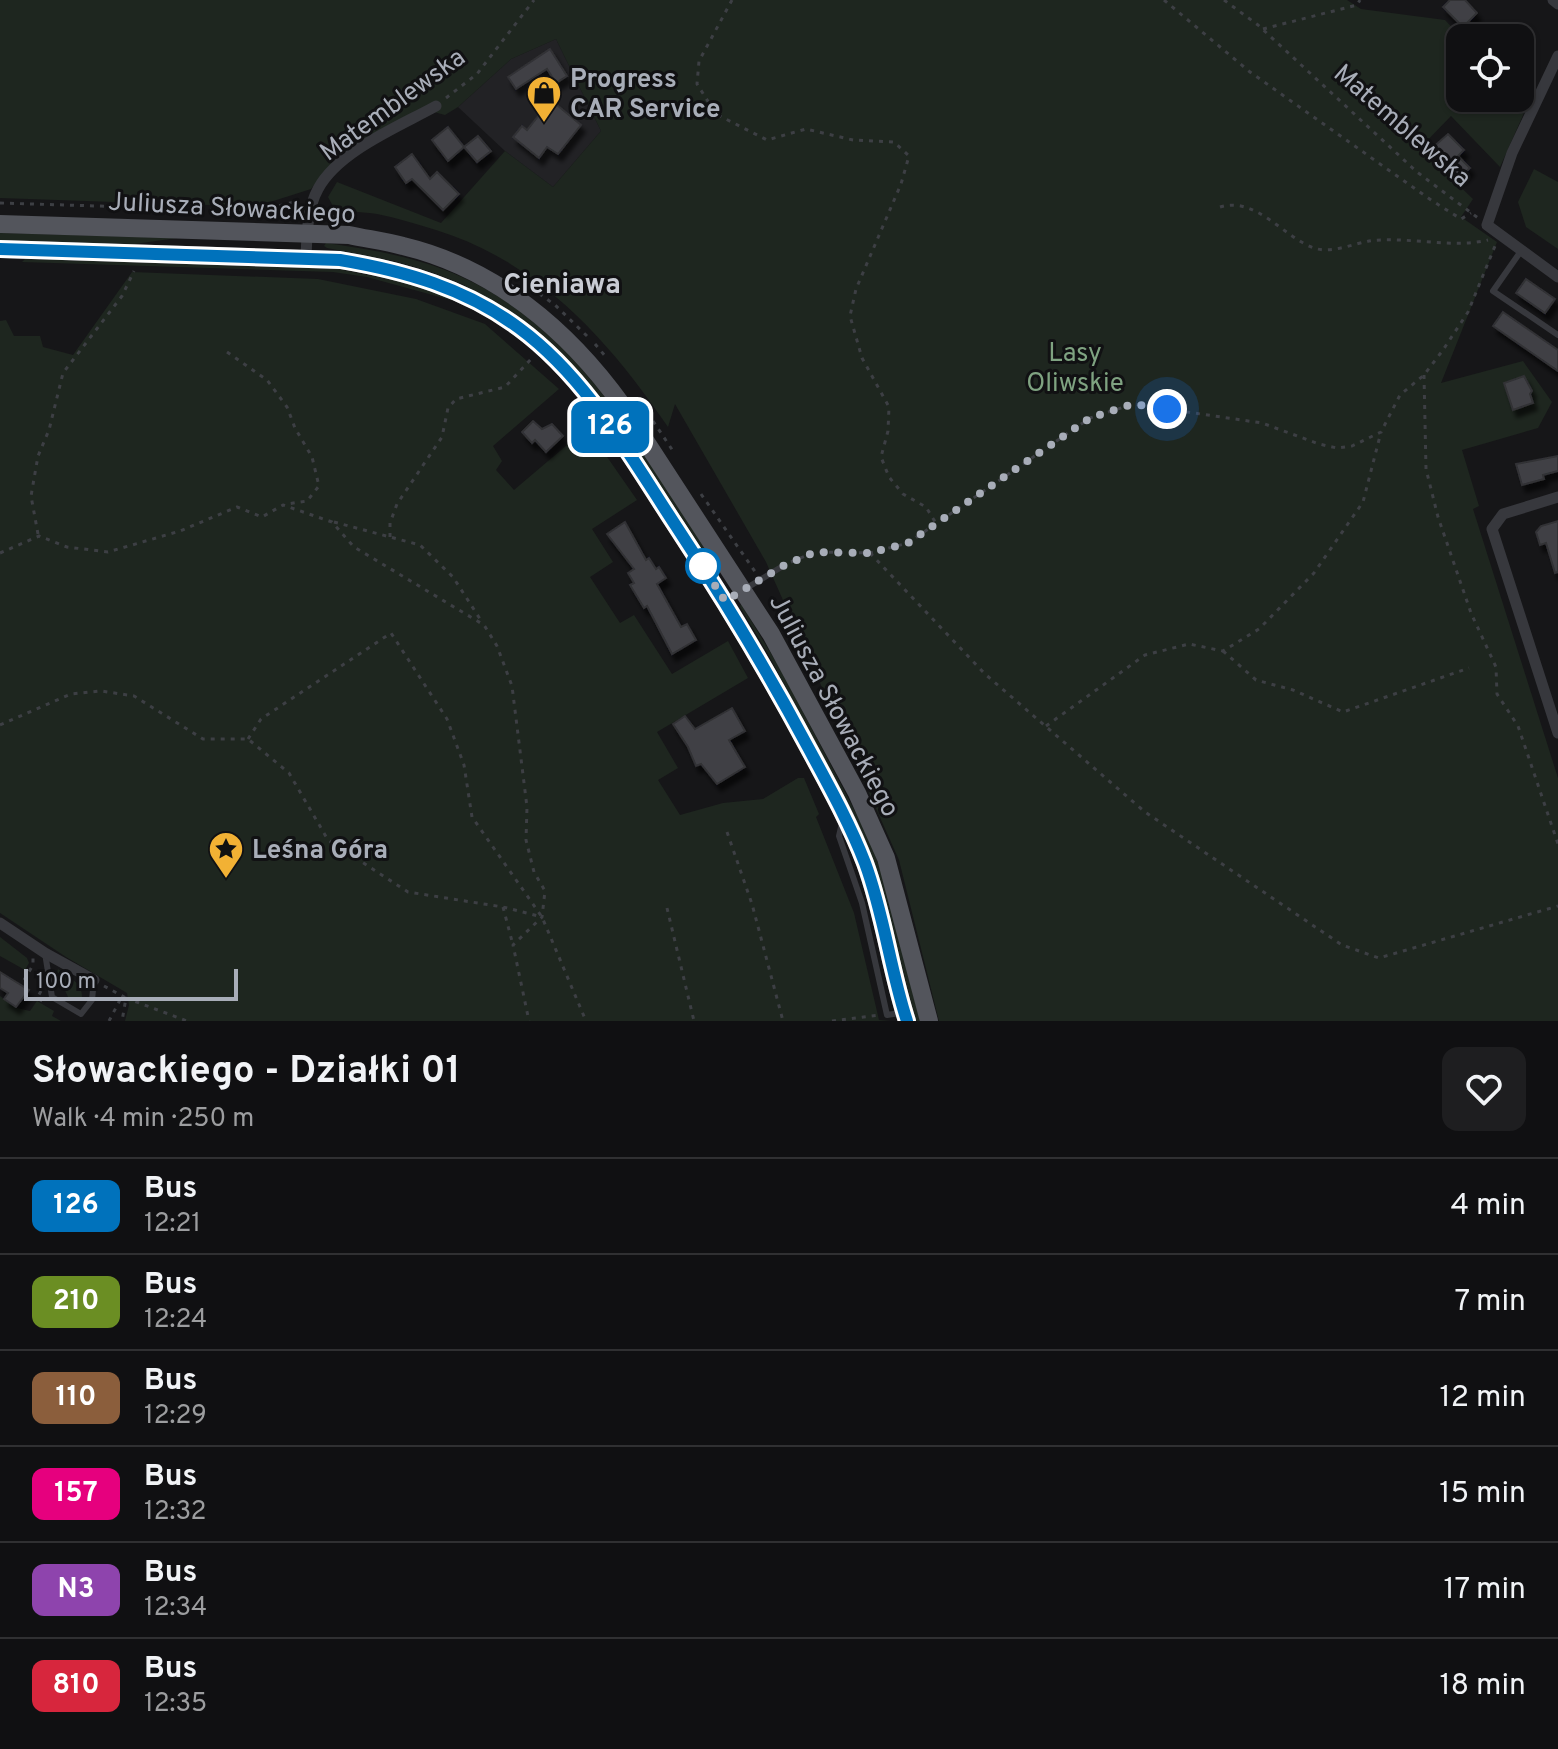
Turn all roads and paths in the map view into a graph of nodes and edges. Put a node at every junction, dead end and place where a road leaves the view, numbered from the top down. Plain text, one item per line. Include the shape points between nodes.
1 (534, 0) edge
2 (732, 0) edge
3 (1164, 0) edge
4 (1224, 0) edge
5 (1360, 0) edge
6 (1553, 0) edge
7 (1558, 4) edge
8 (1263, 29) junction
9 (1558, 56) edge
10 (436, 106) joint
11 (0, 203) edge
12 (313, 203) junction
13 (1220, 207) dead end
14 (1471, 213) junction
15 (0, 224) edge
16 (1487, 225) junction
17 (307, 232) junction
18 (0, 249) edge
19 (1521, 251) junction
20 (306, 257) junction
21 (135, 267) dead end
22 (1558, 277) edge
23 (1558, 335) edge
24 (227, 352) dead end
25 (535, 355) dead end
26 (1424, 375) junction
27 (1381, 432) junction
28 (1558, 497) edge
29 (283, 505) junction
30 (719, 521) dead end
31 (332, 522) junction
32 (937, 525) junction
33 (39, 536) junction
34 (390, 537) junction
35 (0, 553) edge
36 (870, 553) junction
37 (746, 561) dead end
38 (783, 566) joint
39 (744, 590) junction
40 (725, 601) junction
41 (484, 625) junction
42 (1223, 651) junction
43 (1469, 668) dead end
44 (0, 725) edge
45 (1045, 727) junction
46 (1558, 733) edge
47 (248, 739) junction
48 (727, 832) dead end
49 (1558, 844) edge
50 (1558, 906) edge
51 (503, 907) junction
52 (667, 908) dead end
53 (542, 917) junction
54 (0, 923) edge
55 (513, 945) junction
56 (45, 953) junction
57 (94, 980) junction
58 (124, 997) junction
59 (899, 1016) edge
60 (873, 1018) edge
61 (109, 1021) edge
62 (122, 1021) edge
63 (187, 1021) edge
64 (529, 1021) edge
65 (586, 1021) edge
66 (694, 1021) edge
67 (783, 1021) edge
68 (832, 1021) edge
69 (929, 1021) edge

1 - 10 path, Matemblewska via 477,74
2 - 32 path via 699,61 697,84 716,114 767,140 806,129 853,140 894,142 909,156 850,316 862,358 889,407 881,457 889,477 903,494 926,507
3 - 14 path via 1250,72 1431,200 1461,219
4 - 8 path, Matemblewska
5 - 8 path
6 - 7 street
8 - 14 path, Matemblewska via 1417,172
9 - 16 street via 1512,153
10 - 12 street, Matemblewska via 334,168
11 - 12 path via 256,211
12 - 17 street, Matemblewska
13 - 26 path via 1233,203 1261,214 1316,249 1401,239 1479,243 1499,238 1468,312
14 - 16 path, Matemblewska
15 - 17 main road, Juliusza Słowackiego
16 - 19 street
17 - 20 street, Matemblewska
17 - 39 main road, Juliusza Słowackiego via 349,235 439,257 510,293 544,318 601,377
18 - 20 main road, Juliusza Słowackiego
19 - 22 street
19 - 23 lane via 1493,291
20 - 40 main road, Juliusza Słowackiego via 430,280 521,329 602,415
21 - 33 path via 122,296 58,386 31,496
24 - 29 path via 267,380 312,457 319,486 307,501
25 - 34 path via 505,387 456,399 448,408 442,437 397,504
26 - 27 path via 1400,395
26 - 49 path via 1426,469 1438,517 1496,667 1497,694 1518,726
27 - 32 path via 1337,448 1262,423 1133,404 1090,418
27 - 42 path via 1363,502 1314,573 1259,629
28 - 46 street via 1503,514 1492,529
29 - 31 path
29 - 33 path via 262,517 237,507 108,552 67,547
30 - 37 path
31 - 34 path
31 - 41 path via 354,547
32 - 36 path via 908,543
33 - 35 path
34 - 41 path via 420,545 453,577
36 - 38 path via 815,552
36 - 45 path via 985,674
38 - 39 lane
39 - 40 lane
39 - 69 main road, Juliusza Słowackiego via 857,793 886,858
40 - 59 main road, Juliusza Słowackiego via 783,698 856,840 873,888
41 - 53 path via 512,686 526,840 545,891
42 - 43 path via 1256,680 1343,712
42 - 45 path via 1189,644 1145,655
44 - 47 path via 71,694 101,691 134,696 203,739
45 - 50 path via 1145,812 1342,945 1379,958
47 - 51 path via 289,773 328,840 408,892
47 - 53 path via 261,719 391,633 447,719 464,765 472,817
48 - 67 path
51 - 53 path
51 - 55 path
52 - 66 path
53 - 55 path
53 - 65 path
54 - 56 street
55 - 64 path
56 - 57 street
56 - 57 lane via 52,997 81,1014 92,1000
57 - 58 path
58 - 61 path
58 - 62 path
58 - 63 path
59 - 60 path
60 - 68 path

